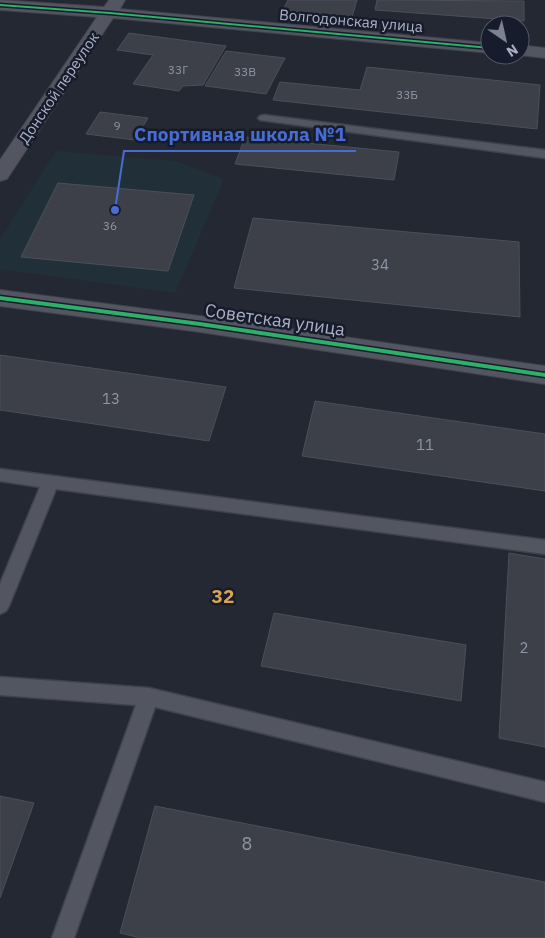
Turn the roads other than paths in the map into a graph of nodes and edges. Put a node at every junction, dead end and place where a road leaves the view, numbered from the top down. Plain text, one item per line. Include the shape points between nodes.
1 (0, 5) edge
2 (114, 6) edge
3 (480, 47) edge
4 (530, 51) edge
5 (545, 53) edge
6 (264, 118) dead end
7 (545, 154) edge
8 (0, 175) edge
9 (0, 298) edge
10 (545, 375) edge
11 (0, 475) edge
12 (52, 481) junction
13 (545, 547) edge
14 (0, 606) edge
15 (0, 686) edge
16 (150, 697) junction
17 (545, 792) edge
18 (63, 938) edge

1 - 2 street, Волгодонская улица
2 - 3 street, Волгодонская улица
2 - 8 street, Донской переулок
4 - 5 street
6 - 7 lane
9 - 10 street, Советская улица
11 - 12 lane
12 - 13 lane
12 - 14 lane
15 - 16 lane
16 - 17 lane
16 - 18 lane

